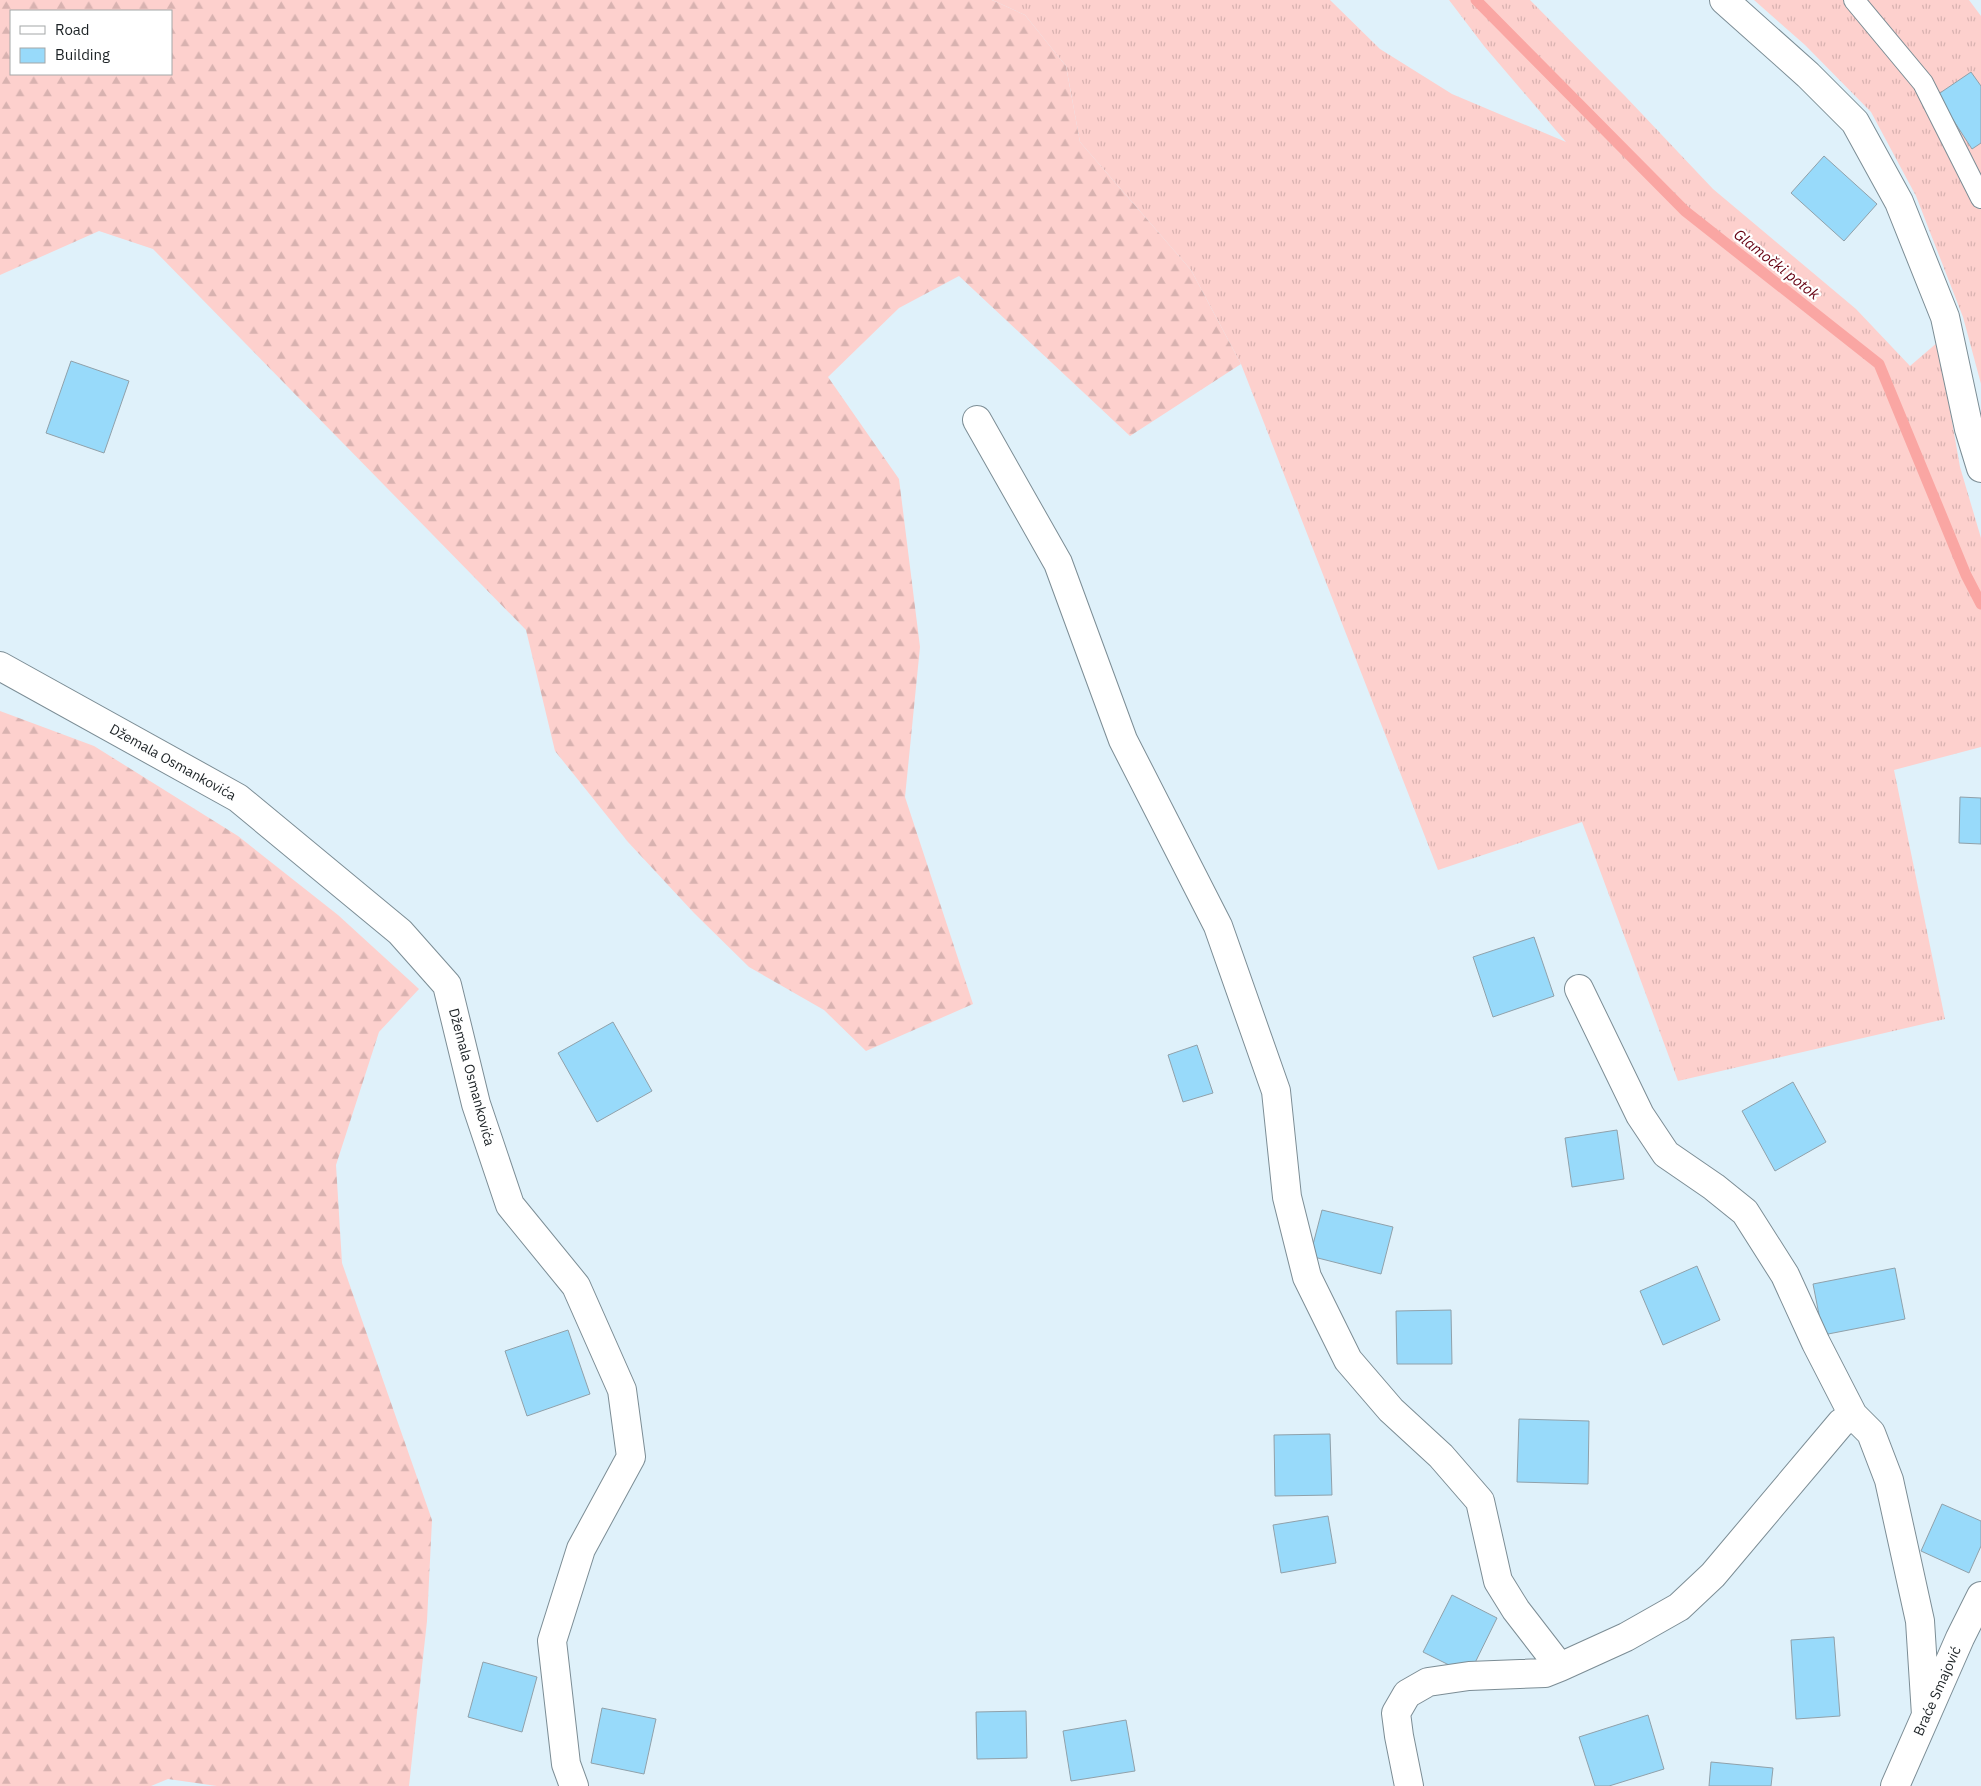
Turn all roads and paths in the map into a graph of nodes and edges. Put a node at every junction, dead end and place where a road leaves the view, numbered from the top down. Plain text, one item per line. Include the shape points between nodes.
1 (1724, 0) edge
2 (1854, 0) edge
3 (1981, 198) edge
4 (977, 420) dead end
5 (1981, 468) edge
6 (0, 666) edge
7 (1579, 989) dead end
8 (1853, 1415) junction
9 (1981, 1596) edge
10 (1560, 1667) junction
11 (1926, 1716) junction
12 (574, 1786) edge
13 (1409, 1786) edge
14 (1895, 1786) edge

1 - 5 street via 1808,74 1855,122 1864,138 1899,202 1946,317 1969,429
2 - 3 lane via 1923,83
4 - 10 street via 1058,563 1123,740 1218,926 1276,1092 1286,1197 1308,1278 1348,1360 1391,1410 1441,1456 1480,1502 1498,1581
6 - 12 street, Džemala Osmankovića via 238,798 400,932 448,985 476,1104 510,1205 576,1286 622,1390 631,1457 581,1549 552,1640 566,1764
7 - 8 street via 1640,1115 1666,1154 1745,1212 1785,1275
8 - 10 street via 1840,1423 1713,1575 1679,1607 1626,1637
8 - 11 street via 1871,1433 1889,1480 1920,1621
9 - 11 street, Braće Smajović
10 - 13 street via 1545,1673 1469,1676 1428,1682 1407,1694 1396,1713
11 - 14 street, Braće Smajović

